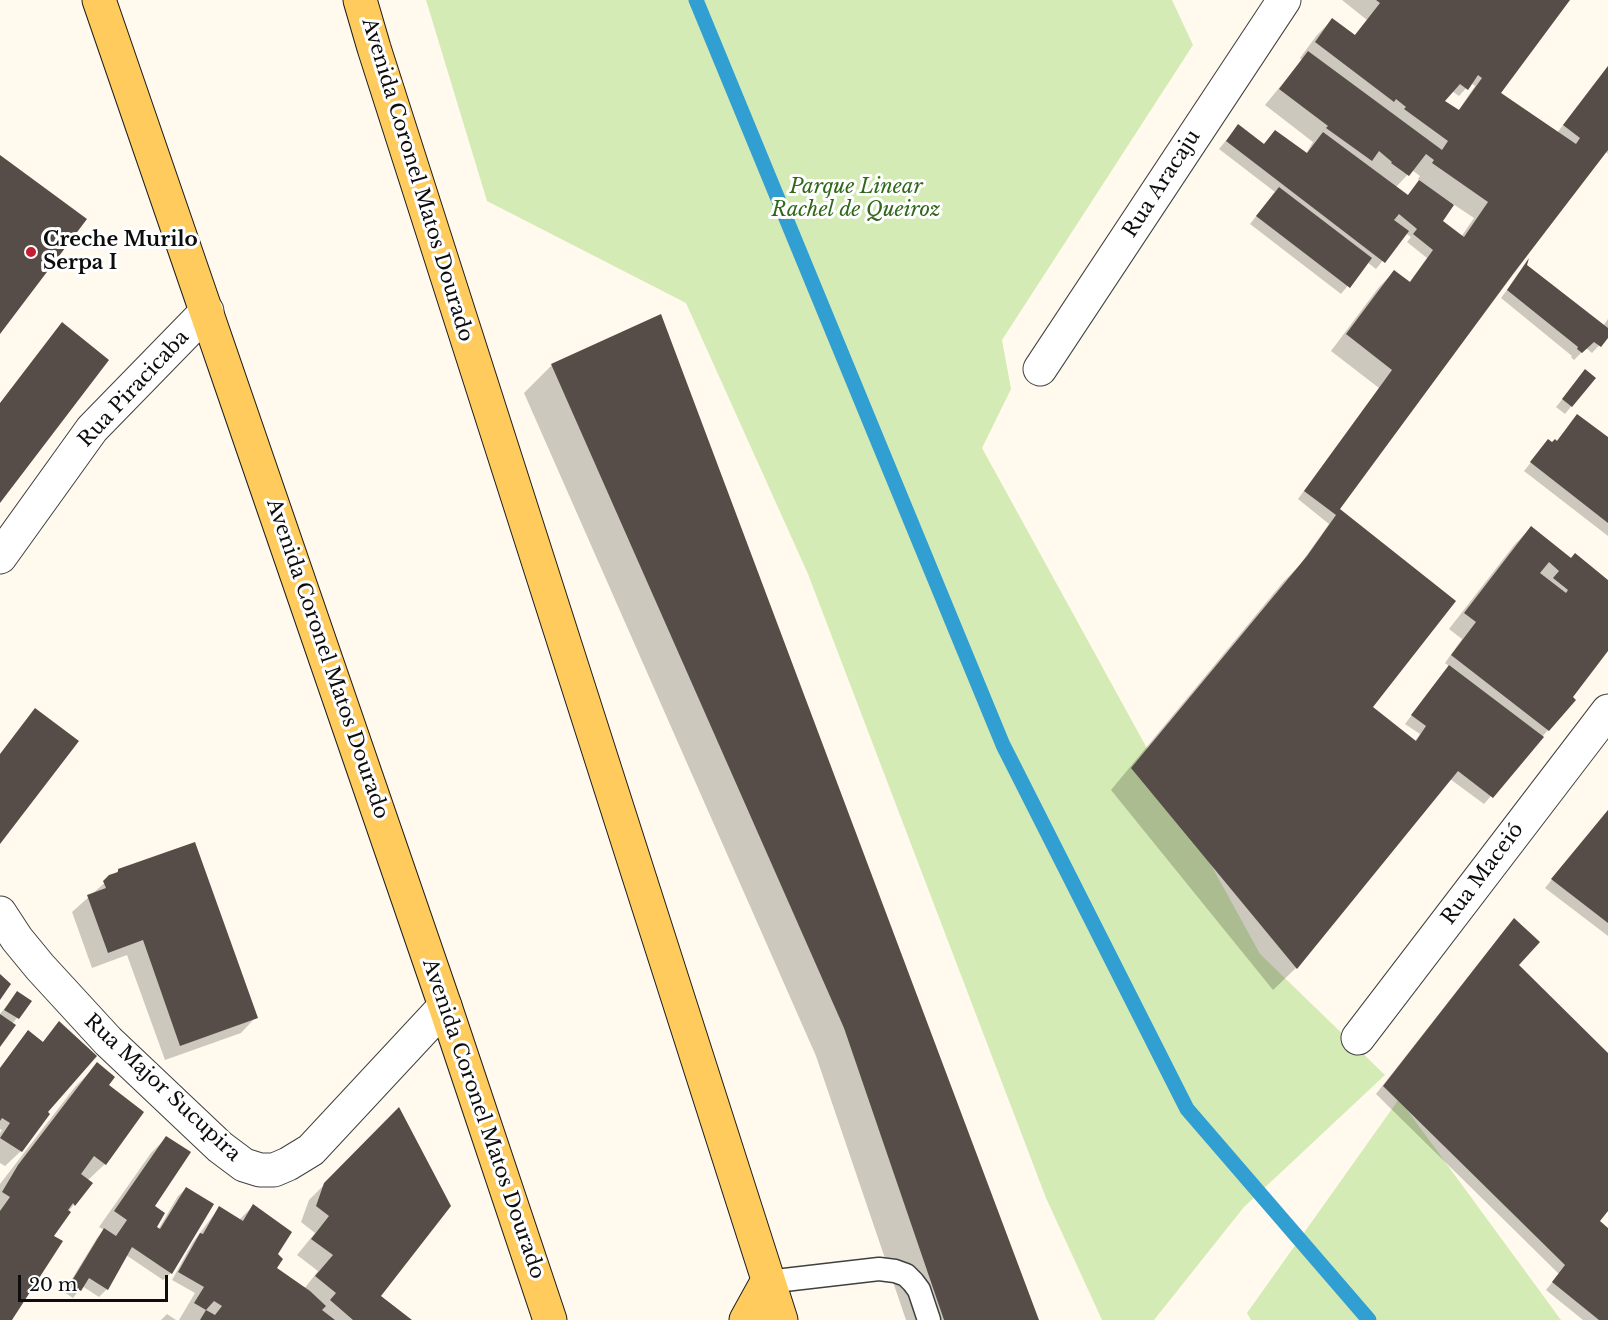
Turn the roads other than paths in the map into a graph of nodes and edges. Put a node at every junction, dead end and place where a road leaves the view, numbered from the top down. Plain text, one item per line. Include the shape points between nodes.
1 (99, 0) edge
2 (360, 0) edge
3 (1284, 0) edge
4 (207, 311) junction
5 (1040, 369) dead end
6 (0, 556) edge
7 (1608, 711) edge
8 (0, 913) edge
9 (445, 1006) junction
10 (1358, 1038) dead end
11 (767, 1282) junction
12 (552, 1315) edge
13 (746, 1320) edge
14 (781, 1320) edge
15 (929, 1320) edge

1 - 4 main road, Avenida Coronel Matos Dourado
2 - 11 main road, Avenida Coronel Matos Dourado
3 - 5 street, Rua Aracaju
4 - 6 street, Rua Piracicaba via 92,429
4 - 9 main road, Avenida Coronel Matos Dourado
7 - 10 street, Rua Maceió
8 - 9 street, Rua Major Sucupira via 40,967 108,1041 220,1147 244,1165 260,1170 273,1170 311,1150
9 - 12 main road, Avenida Coronel Matos Dourado
11 - 13 main road
11 - 14 main road, Avenida Coronel Matos Dourado
11 - 15 lane via 879,1269 895,1271 906,1275 919,1290

